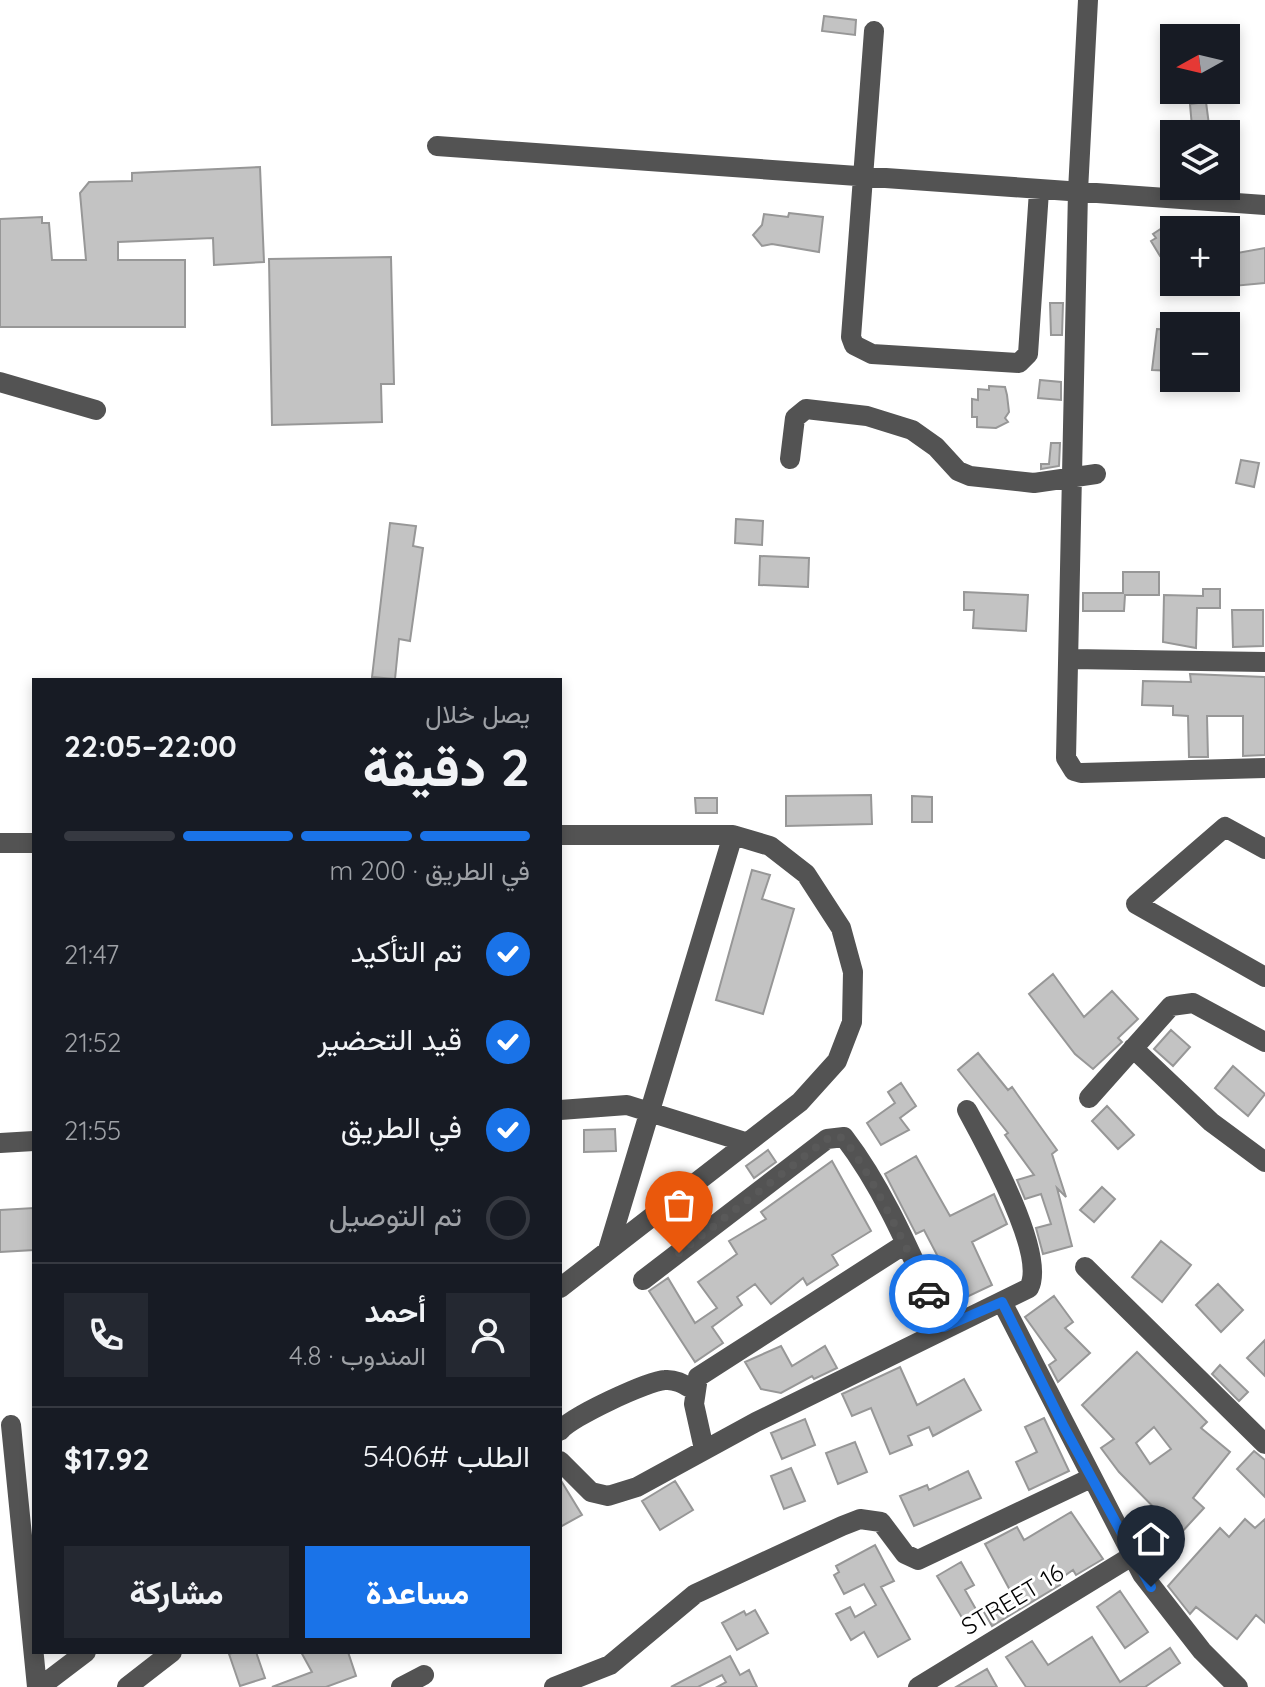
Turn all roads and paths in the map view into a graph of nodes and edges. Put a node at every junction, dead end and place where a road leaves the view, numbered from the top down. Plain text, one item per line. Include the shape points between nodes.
1 (1088, 0) edge
2 (874, 31) dead end
3 (437, 146) dead end
4 (862, 178) junction
5 (1039, 191) junction
6 (1078, 191) junction
7 (1265, 205) edge
8 (0, 382) edge
9 (96, 410) dead end
10 (790, 459) dead end
11 (1096, 474) dead end
12 (1072, 478) junction
13 (1071, 659) junction
14 (1265, 662) edge
15 (1265, 768) edge
16 (562, 835) edge
17 (733, 835) junction
18 (0, 843) edge
19 (32, 843) edge
20 (1265, 849) edge
21 (1265, 977) edge
22 (1265, 1042) edge
23 (1133, 1048) junction
24 (1089, 1098) dead end
25 (650, 1109) junction
26 (562, 1110) edge
27 (967, 1110) dead end
28 (32, 1141) edge
29 (745, 1142) junction
30 (0, 1143) edge
31 (1265, 1162) edge
32 (905, 1244) junction
33 (608, 1250) junction
34 (1085, 1267) dead end
35 (643, 1280) dead end
36 (562, 1286) edge
37 (1002, 1302) junction
38 (944, 1327) junction
39 (694, 1390) junction
40 (11, 1425) dead end
41 (562, 1429) edge
42 (1265, 1444) edge
43 (704, 1449) junction
44 (562, 1463) edge
45 (1091, 1478) junction
46 (1132, 1556) junction
47 (32, 1629) edge
48 (35, 1654) edge
49 (83, 1654) edge
50 (169, 1654) edge
51 (424, 1675) dead end
52 (38, 1687) edge
53 (127, 1687) edge
54 (401, 1687) edge
55 (554, 1687) edge
56 (918, 1687) edge
57 (1238, 1687) edge

1 - 6 street
2 - 4 street
3 - 4 street
4 - 5 street
4 - 5 street via 854,345 872,354 1007,365 1028,354
5 - 6 street
6 - 7 street
6 - 12 street
8 - 9 street
10 - 12 street via 795,418 806,409 867,416 912,430 970,476 1034,483
11 - 12 street
12 - 13 street
13 - 14 street
13 - 15 street via 1066,758 1074,771
16 - 17 street
17 - 25 street
17 - 29 street via 770,846 806,874 841,928 853,972 852,1022 837,1061 800,1102
18 - 19 street
20 - 21 street via 1225,827 1136,904
22 - 23 street via 1185,1002 1171,1006
23 - 24 street
23 - 31 street via 1211,1122
25 - 26 street via 627,1105
25 - 29 street
25 - 33 street
27 - 37 street via 1007,1185 1035,1274 1029,1288
28 - 30 street
29 - 33 street
32 - 35 street via 844,1137 832,1137
32 - 38 street
32 - 39 street via 698,1377
33 - 36 street
34 - 42 street
37 - 38 street
37 - 45 street
38 - 43 street
39 - 41 street via 671,1380 654,1382 572,1418
39 - 43 street
40 - 47 street
43 - 44 street via 637,1487 608,1496 591,1492
45 - 46 street
45 - 55 street via 918,1560 905,1554 881,1522 851,1523 695,1594 610,1665
46 - 56 street, STREET 16
46 - 57 street via 1160,1601
48 - 52 street
49 - 52 street
50 - 53 street
51 - 54 street

